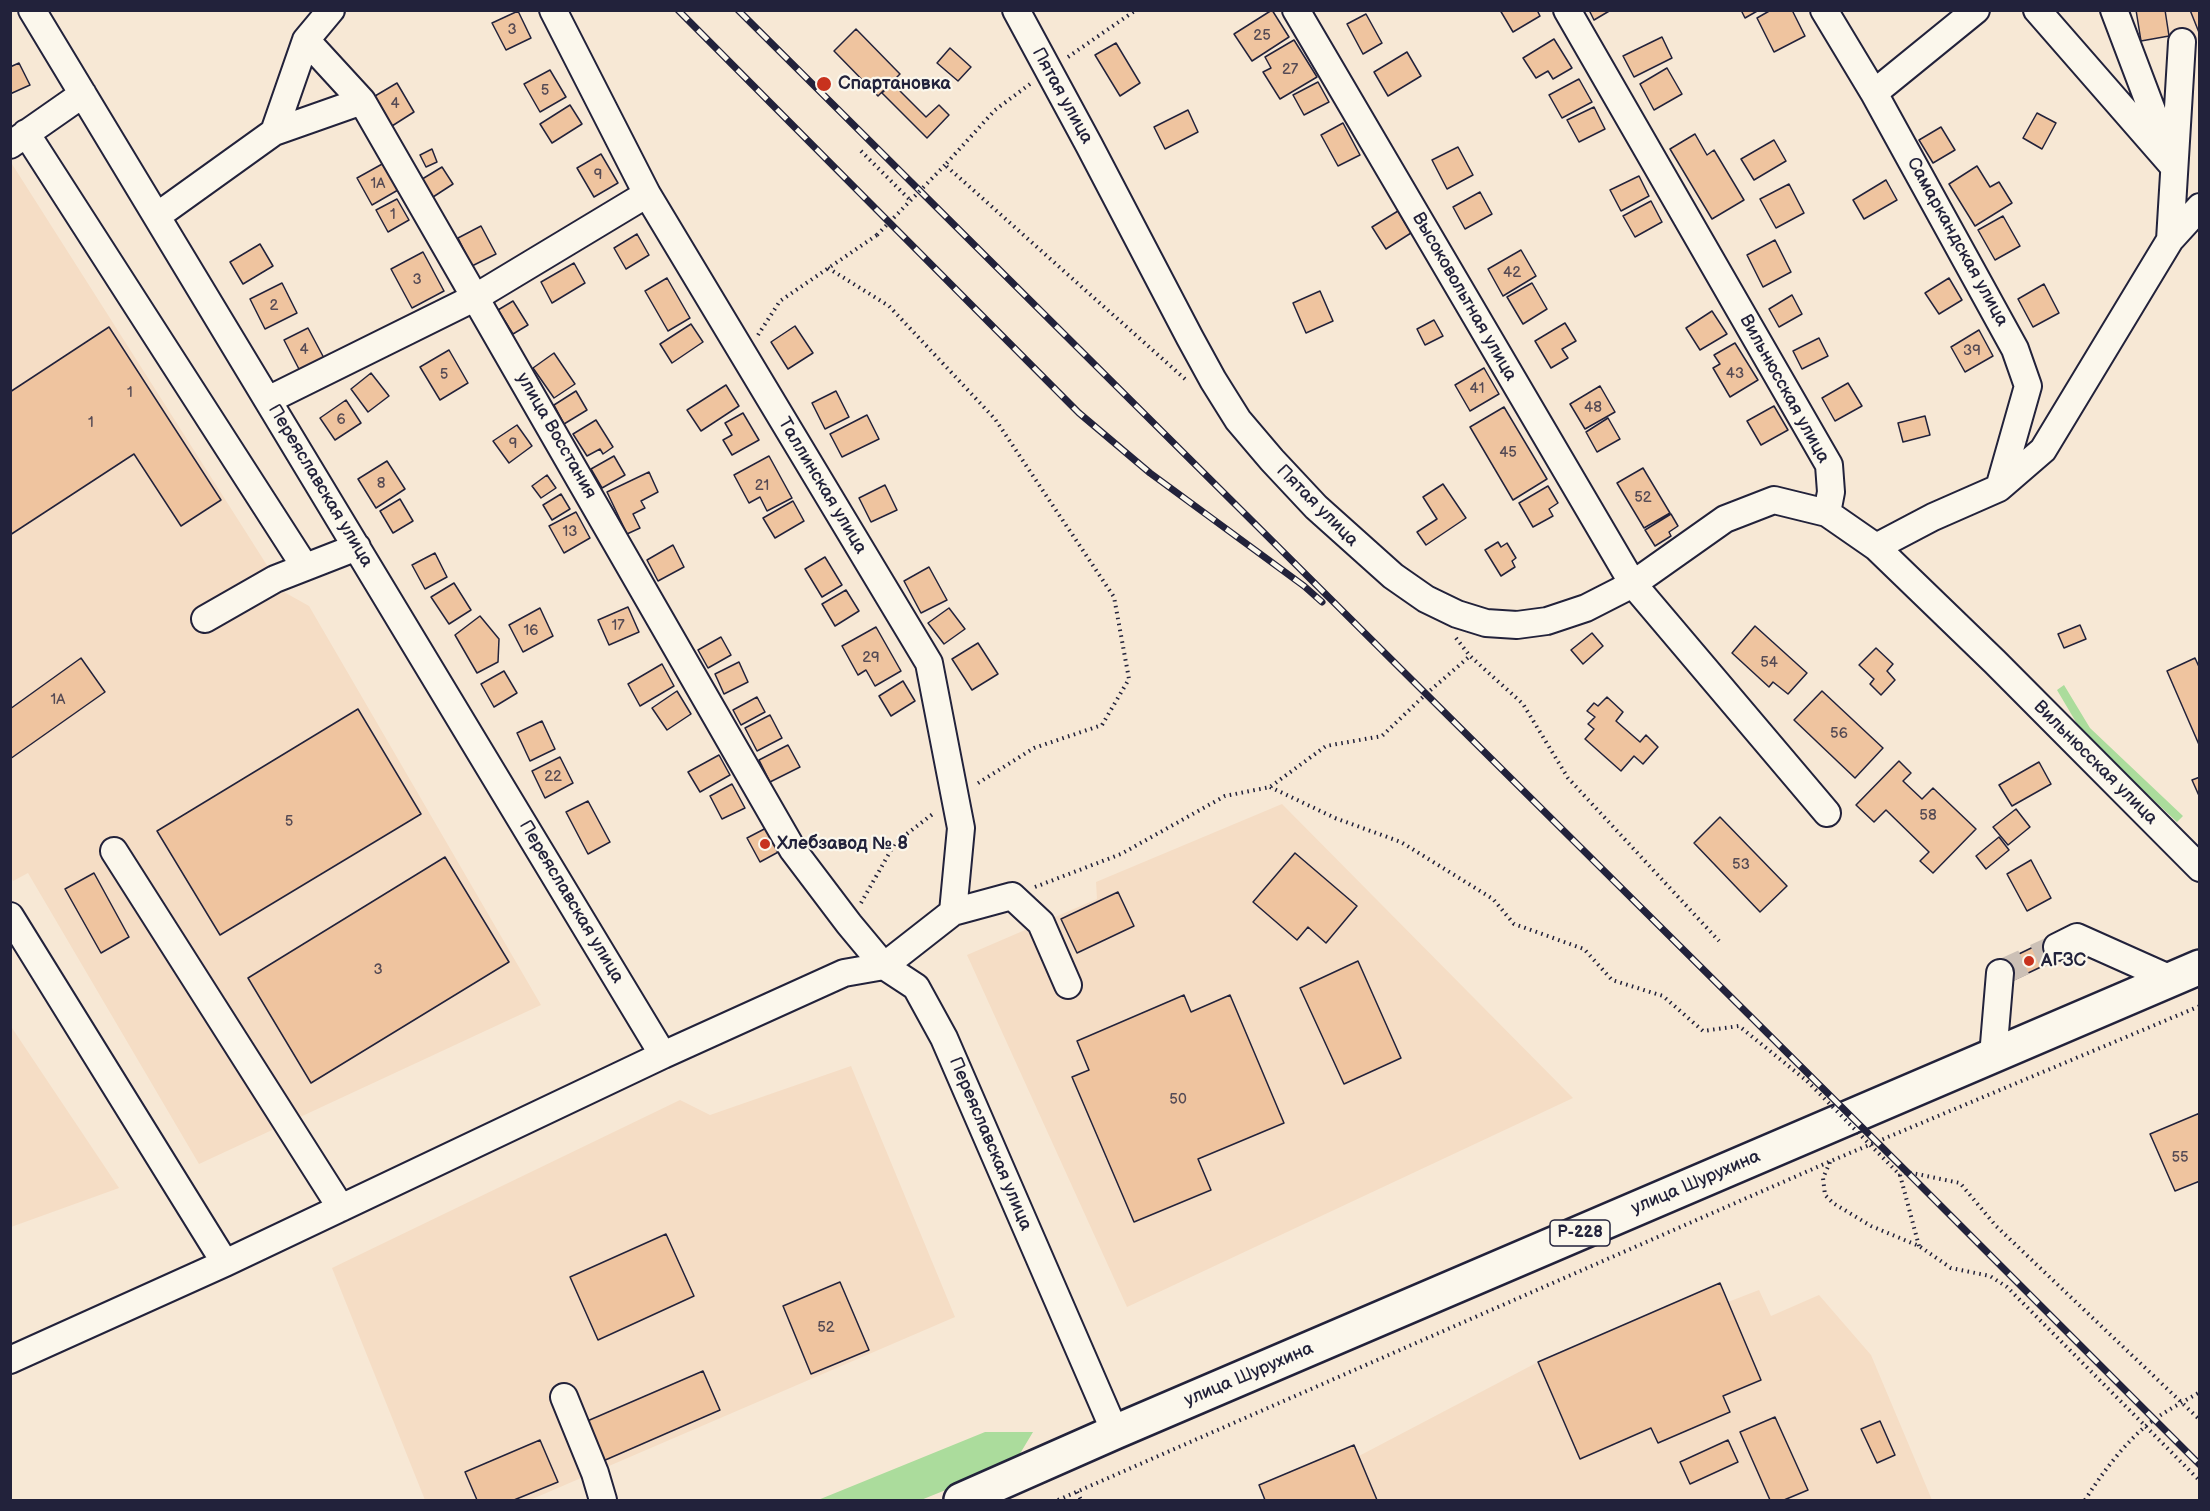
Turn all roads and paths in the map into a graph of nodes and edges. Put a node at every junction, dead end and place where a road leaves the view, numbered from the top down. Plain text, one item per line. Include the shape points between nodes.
1 (32, 10) edge
2 (331, 10) edge
3 (553, 10) edge
4 (1296, 10) edge
5 (1567, 10) edge
6 (1824, 10) edge
7 (1976, 10) edge
8 (2037, 10) edge
9 (2114, 10) edge
10 (1020, 12) edge
11 (306, 40) junction
12 (2182, 42) dead end
13 (1874, 93) junction
14 (83, 94) junction
15 (362, 101) junction
16 (995, 110) dead end
17 (274, 132) junction
18 (18, 139) edge
19 (861, 151) dead end
20 (945, 165) junction
21 (2174, 167) junction
22 (647, 194) junction
23 (911, 201) junction
24 (2199, 207) edge
25 (157, 216) junction
26 (2170, 240) junction
27 (828, 267) junction
28 (476, 297) junction
29 (744, 356) junction
30 (1191, 385) dead end
31 (268, 400) junction
32 (1999, 488) junction
33 (1827, 513) junction
34 (357, 547) junction
35 (1876, 547) junction
36 (305, 567) junction
37 (1633, 584) junction
38 (205, 619) dead end
39 (1451, 631) dead end
40 (1470, 656) junction
41 (1270, 787) junction
42 (955, 798) junction
43 (1827, 813) dead end
44 (114, 850) dead end
45 (2199, 868) edge
46 (1012, 896) junction
47 (953, 912) junction
48 (10, 916) edge
49 (849, 924) junction
50 (1719, 940) dead end
51 (2056, 947) tunnel mouth
52 (884, 966) junction
53 (2000, 973) dead end
54 (2185, 973) edge
55 (1068, 985) dead end
56 (2199, 1006) edge
57 (663, 1055) junction
58 (1993, 1056) junction
59 (1831, 1161) junction
60 (1900, 1175) junction
61 (340, 1208) junction
62 (1919, 1246) junction
63 (225, 1263) junction
64 (10, 1360) edge
65 (2199, 1392) edge
66 (564, 1397) dead end
67 (2181, 1403) junction
68 (2199, 1420) edge
69 (2146, 1427) junction
70 (1115, 1432) junction
71 (2199, 1481) edge
72 (1077, 1492) junction
73 (603, 1500) edge
74 (961, 1500) edge
75 (1058, 1500) edge
76 (1081, 1500) edge
77 (2085, 1500) edge

1 - 14 street, Переяславская улица
2 - 11 street
3 - 22 street, Таллинская улица
4 - 37 street, Высоковольтная улица
5 - 33 street, Вильнюсская улица via 1829,465 1831,492
6 - 13 street, Самаркандская улица
7 - 13 street
8 - 21 street
9 - 21 street
10 - 37 street, Пятая улица via 1213,380 1238,420 1316,507 1358,547 1426,599 1486,623 1517,625 1546,621 1586,608
11 - 15 street, улица Восстания
11 - 17 street
12 - 21 street
13 - 32 street, Самаркандская улица via 2015,349 2028,386
14 - 18 street
14 - 25 street, Переяславская улица
15 - 17 street
15 - 28 street, улица Восстания
16 - 20 path
17 - 25 street
18 - 36 street
19 - 23 path
20 - 23 path, bridge
20 - 30 path
21 - 26 street
22 - 28 street
22 - 29 street, Таллинская улица
23 - 27 path, bridge via 877,235
24 - 26 street
25 - 31 street, Переяславская улица
26 - 32 street via 2043,450
27 - 29 path via 780,301
27 - 42 path via 889,306 995,418 1113,597 1129,680 1102,725 1034,748
28 - 31 street
28 - 49 street, улица Восстания via 793,850
29 - 42 street, Таллинская улица via 929,663
31 - 34 street, Переяславская улица
32 - 35 street
33 - 35 street, Вильнюсская улица
33 - 37 street, Пятая улица via 1774,500 1725,519
34 - 36 street
34 - 57 street, Переяславская улица
35 - 45 street, Вильнюсская улица
36 - 38 street via 275,579
37 - 43 street, Высоковольтная улица
39 - 40 path
40 - 41 path via 1382,736 1326,746
40 - 50 path via 1523,704 1568,778
41 - 46 path via 1225,796 1121,854
41 - 60 path, bridge via 1401,843 1493,898 1514,924 1584,949 1612,980 1663,996 1703,1032 1739,1026 1807,1081
42 - 47 street, Таллинская улица via 961,828
42 - 49 path via 895,843
44 - 61 street
46 - 47 street
46 - 55 street via 1041,923
47 - 52 street
48 - 63 street
49 - 52 street, улица Восстания
51 - 54 street via 2077,937
52 - 57 street via 844,973
52 - 70 street, Переяславская улица via 916,987 944,1038
53 - 58 street
54 - 58 highway, улица Шурухина / Р-228
56 - 59 path
57 - 61 street
58 - 70 highway, улица Шурухина / Р-228
59 - 62 path via 1823,1178 1825,1195 1833,1203 1871,1226
59 - 72 path
60 - 62 path
60 - 67 path via 1907,1172 1960,1183 1996,1226
61 - 63 street
62 - 69 path via 1951,1268 1990,1276 2007,1287
63 - 64 street
65 - 67 path
66 - 73 street
67 - 68 path
67 - 69 path
69 - 71 path
69 - 77 path via 2104,1471
70 - 74 highway, улица Шурухина / Р-228
72 - 75 path
72 - 76 path

